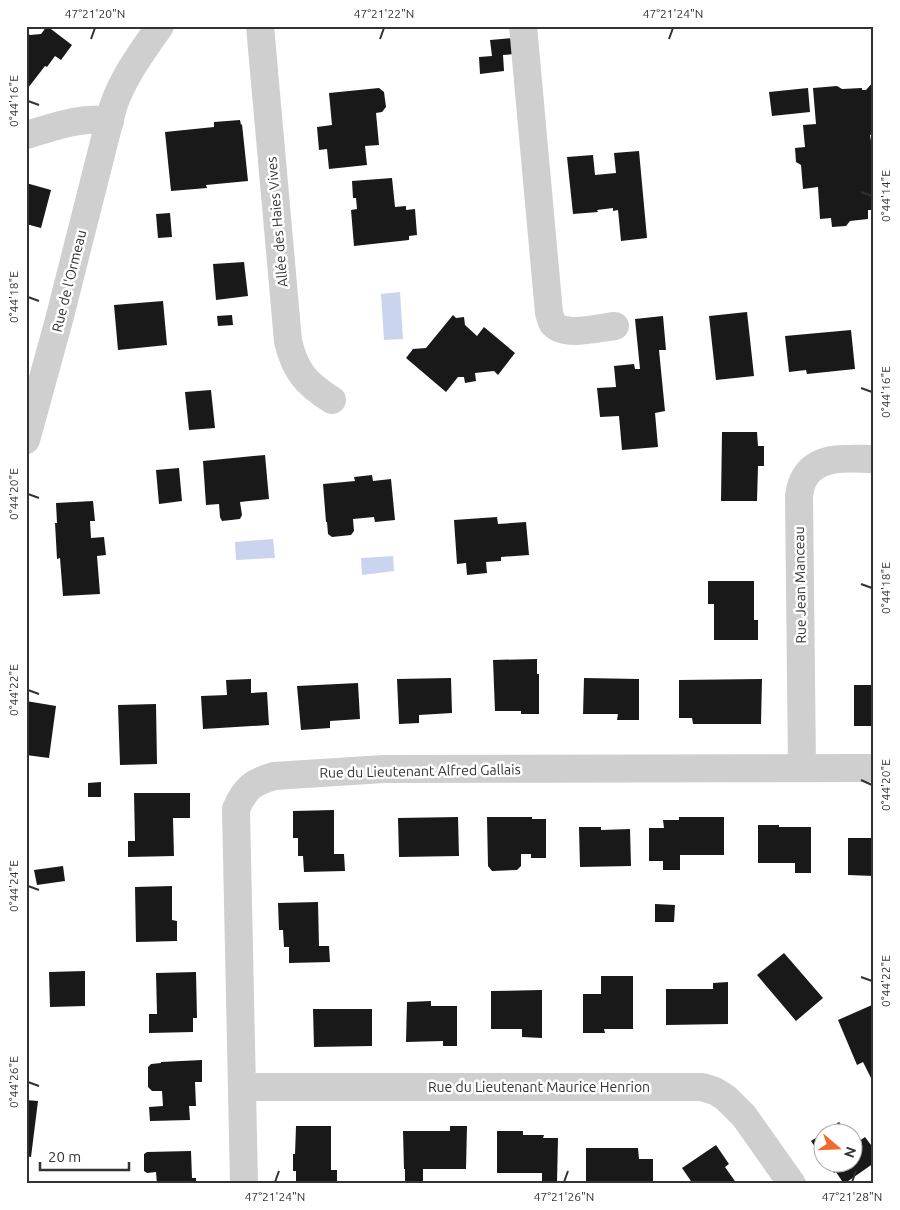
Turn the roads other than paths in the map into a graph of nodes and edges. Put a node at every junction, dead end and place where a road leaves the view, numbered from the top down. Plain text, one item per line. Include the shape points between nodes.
1 (160, 26) edge
2 (260, 26) edge
3 (523, 26) edge
4 (110, 121) junction
5 (26, 135) edge
6 (615, 326) dead end
7 (332, 400) dead end
8 (26, 440) edge
9 (874, 459) edge
10 (802, 768) junction
11 (874, 768) edge
12 (242, 1088) junction
13 (244, 1184) edge
14 (792, 1184) edge

1 - 4 street, Rue de l'Ormeau via 135,61 117,95
2 - 7 street, Allée des Haies Vives via 288,341 299,372
3 - 6 street via 552,323 569,331
4 - 5 street via 68,122
4 - 8 street, Rue de l'Ormeau
9 - 10 street, Rue Jean Manceau via 825,462 810,471 799,496
10 - 11 street, Rue du Lieutenant Alfred Gallais
10 - 12 street, Rue du Lieutenant Alfred Gallais via 384,769 262,779 242,795 236,809
12 - 13 street, Rue du Lieutenant Alfred Gallais
12 - 14 street, Rue du Lieutenant Maurice Henrion via 702,1087 726,1098 744,1116

